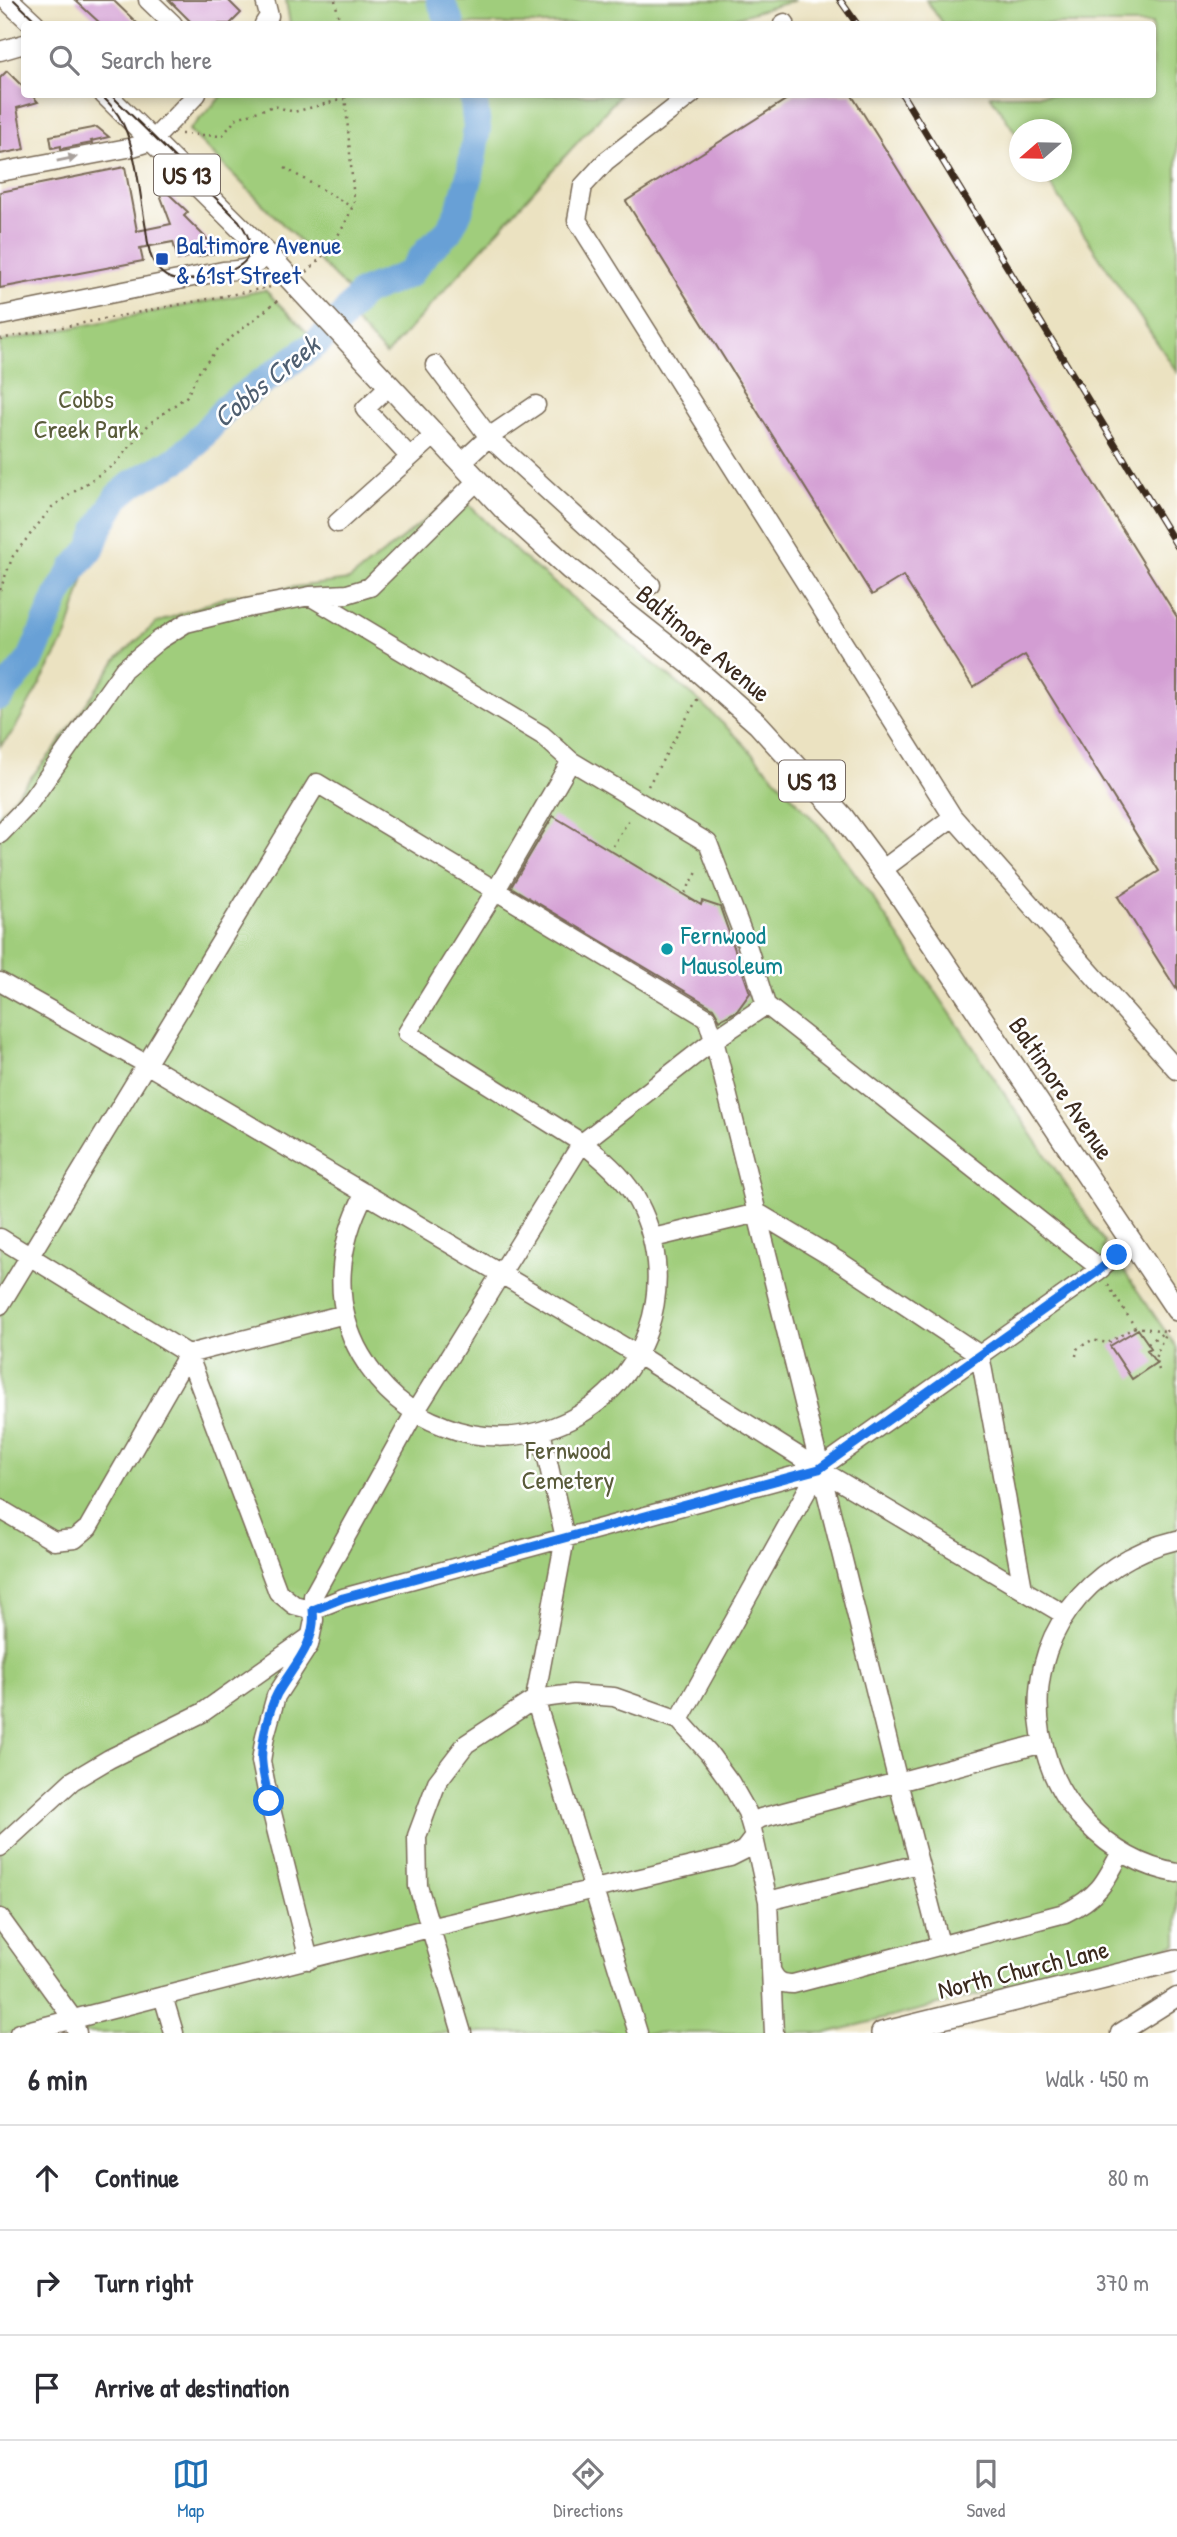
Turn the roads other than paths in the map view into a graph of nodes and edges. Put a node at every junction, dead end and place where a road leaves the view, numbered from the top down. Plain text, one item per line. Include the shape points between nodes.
1 (8, 0) edge
2 (148, 0) edge
3 (265, 1) edge
4 (31, 21) edge
5 (170, 21) edge
6 (266, 21) edge
7 (21, 45) edge
8 (0, 51) edge
9 (109, 98) edge
10 (193, 98) edge
11 (687, 98) edge
12 (152, 141) junction
13 (0, 172) edge
14 (268, 255) junction
15 (0, 316) edge
16 (435, 365) dead end
17 (389, 386) junction
18 (536, 405) dead end
19 (435, 435) junction
20 (489, 437) junction
21 (410, 457) junction
22 (461, 463) junction
23 (477, 481) junction
24 (337, 523) dead end
25 (651, 585) dead end
26 (310, 596) junction
27 (571, 761) junction
28 (953, 817) junction
29 (0, 834) edge
30 (882, 870) junction
31 (496, 890) junction
32 (0, 982) edge
33 (766, 1005) junction
34 (714, 1041) junction
35 (146, 1063) junction
36 (1177, 1070) edge
37 (582, 1143) junction
38 (365, 1193) junction
39 (758, 1213) junction
40 (0, 1238) edge
41 (653, 1238) junction
42 (1134, 1246) junction
43 (30, 1256) junction
44 (1099, 1270) junction
45 (501, 1273) junction
46 (0, 1305) edge
47 (1177, 1310) edge
48 (345, 1314) junction
49 (188, 1354) junction
50 (638, 1355) junction
51 (980, 1355) junction
52 (415, 1412) junction
53 (541, 1432) junction
54 (819, 1469) junction
55 (0, 1509) edge
56 (565, 1538) junction
57 (1177, 1540) edge
58 (1023, 1589) junction
59 (313, 1610) junction
60 (1065, 1615) junction
61 (310, 1636) junction
62 (534, 1699) junction
63 (679, 1720) junction
64 (1043, 1743) junction
65 (898, 1782) junction
66 (752, 1830) junction
67 (0, 1847) edge
68 (1121, 1852) junction
69 (919, 1864) junction
70 (1177, 1873) edge
71 (594, 1887) junction
72 (768, 1901) junction
73 (0, 1918) edge
74 (429, 1928) junction
75 (940, 1944) junction
76 (309, 1960) junction
77 (1177, 1960) edge
78 (771, 1969) junction
79 (163, 1996) junction
80 (1177, 1997) edge
81 (75, 2026) edge
82 (19, 2033) edge
83 (174, 2033) edge
84 (462, 2033) edge
85 (638, 2033) edge
86 (774, 2033) edge
87 (882, 2033) edge
88 (1120, 2033) edge

1 - 4 main road
2 - 5 street
3 - 6 street
7 - 8 street
9 - 12 main road, Baltimore Avenue / US 13
10 - 12 street
11 - 28 street via 606,161 583,186 577,220
13 -> 12 street
12 - 14 main road, Baltimore Avenue / US 13
14 - 15 street via 245,270
14 - 17 main road, Baltimore Avenue / US 13
16 - 20 street
17 - 19 main road, Baltimore Avenue / US 13
17 - 21 street via 365,409
18 - 20 street
19 - 21 street
19 - 22 main road, Baltimore Avenue / US 13
20 - 22 street
20 - 25 street
21 - 24 street
22 - 23 main road, Baltimore Avenue / US 13
23 - 26 street via 370,587
23 - 30 main road, Baltimore Avenue / US 13 via 570,569 758,724 842,816
26 - 27 street via 542,736
26 - 29 street via 186,623 159,640 124,670 27,806
27 - 31 street
27 - 33 street via 708,843
28 - 30 street
28 - 36 street
30 - 42 main road, Baltimore Avenue / US 13
31 - 34 street via 707,1018
31 - 35 street via 317,783
31 - 37 street via 407,1032
32 - 35 street
33 - 34 street
33 - 44 street
34 - 37 street
34 - 39 street
35 - 38 street
35 - 43 street
37 - 41 street via 626,1184
37 - 45 street
38 - 45 street
38 - 48 street via 353,1215 341,1264
39 - 41 street
39 - 51 street
39 - 54 street
40 - 43 street
41 - 50 street via 656,1298
42 - 44 street
42 - 47 main road, Baltimore Avenue / US 13
43 - 46 street
43 - 49 street
44 - 51 street
45 - 50 street
45 - 52 street
48 - 49 street
48 - 52 street via 370,1370
49 - 55 street via 88,1528 75,1539 54,1541
49 - 59 street via 278,1592 294,1605
50 - 53 street via 616,1385 587,1410
50 - 54 street
51 - 54 street
51 - 58 street
52 - 53 street via 455,1431 476,1435
52 - 59 street via 313,1597
53 - 56 street
54 - 56 street
54 - 58 street
54 - 63 street
54 - 65 street
56 - 59 street
56 - 62 street
57 - 60 street via 1120,1561 1084,1591
58 - 60 street
59 - 61 street
60 - 64 street via 1041,1675
61 - 67 street via 202,1713 72,1781
61 - 76 street via 309,1646 276,1696 261,1760
62 - 63 street via 573,1694 614,1697
62 - 71 street
62 - 74 street via 466,1744 437,1782 417,1836 418,1886
63 - 66 street via 730,1782
64 - 65 street
64 - 68 street via 1052,1773 1070,1804 1093,1831
65 - 66 street via 761,1818
65 - 69 street
66 - 71 street via 744,1850 730,1857
66 - 72 street
68 - 70 street
68 - 75 street via 1086,1903 1065,1913
69 - 72 street
69 - 75 street
71 - 74 street
71 - 85 street
72 - 78 street
73 - 81 street
74 - 76 street
74 - 84 street
75 - 78 street via 793,1984 775,1979
76 - 79 street
77 - 87 main road, North Church Lane
78 - 86 street
79 - 81 street
79 - 83 street
80 - 88 street
81 - 82 street

